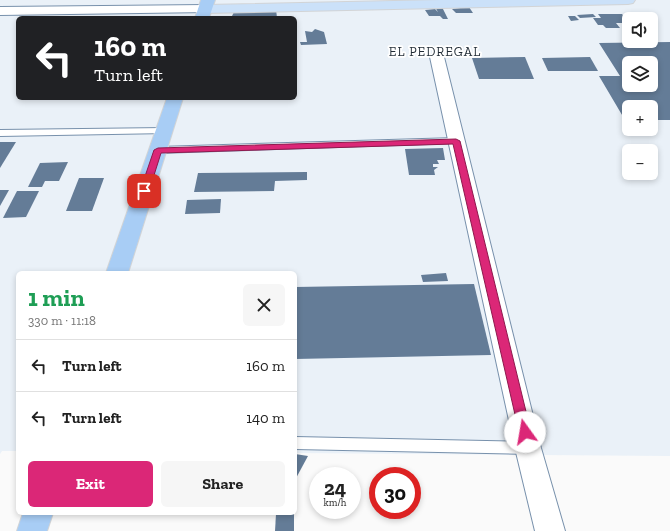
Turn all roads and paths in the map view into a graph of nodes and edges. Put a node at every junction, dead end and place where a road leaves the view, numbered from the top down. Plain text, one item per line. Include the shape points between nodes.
1 (628, 0) edge
2 (205, 9) edge
3 (0, 11) edge
4 (437, 57) dead end
5 (174, 100) edge
6 (164, 130) junction
7 (0, 133) edge
8 (456, 141) junction
9 (158, 150) junction
10 (118, 271) edge
11 (297, 443) edge
12 (528, 448) junction
13 (37, 515) edge
14 (32, 531) edge
15 (550, 531) edge

1 - 2 main road
2 - 3 main road
4 - 8 street
5 - 6 highway
6 - 7 lane
6 - 9 highway
8 - 9 lane
8 - 12 street
9 - 10 highway
11 - 12 lane
12 - 15 street
13 - 14 highway

